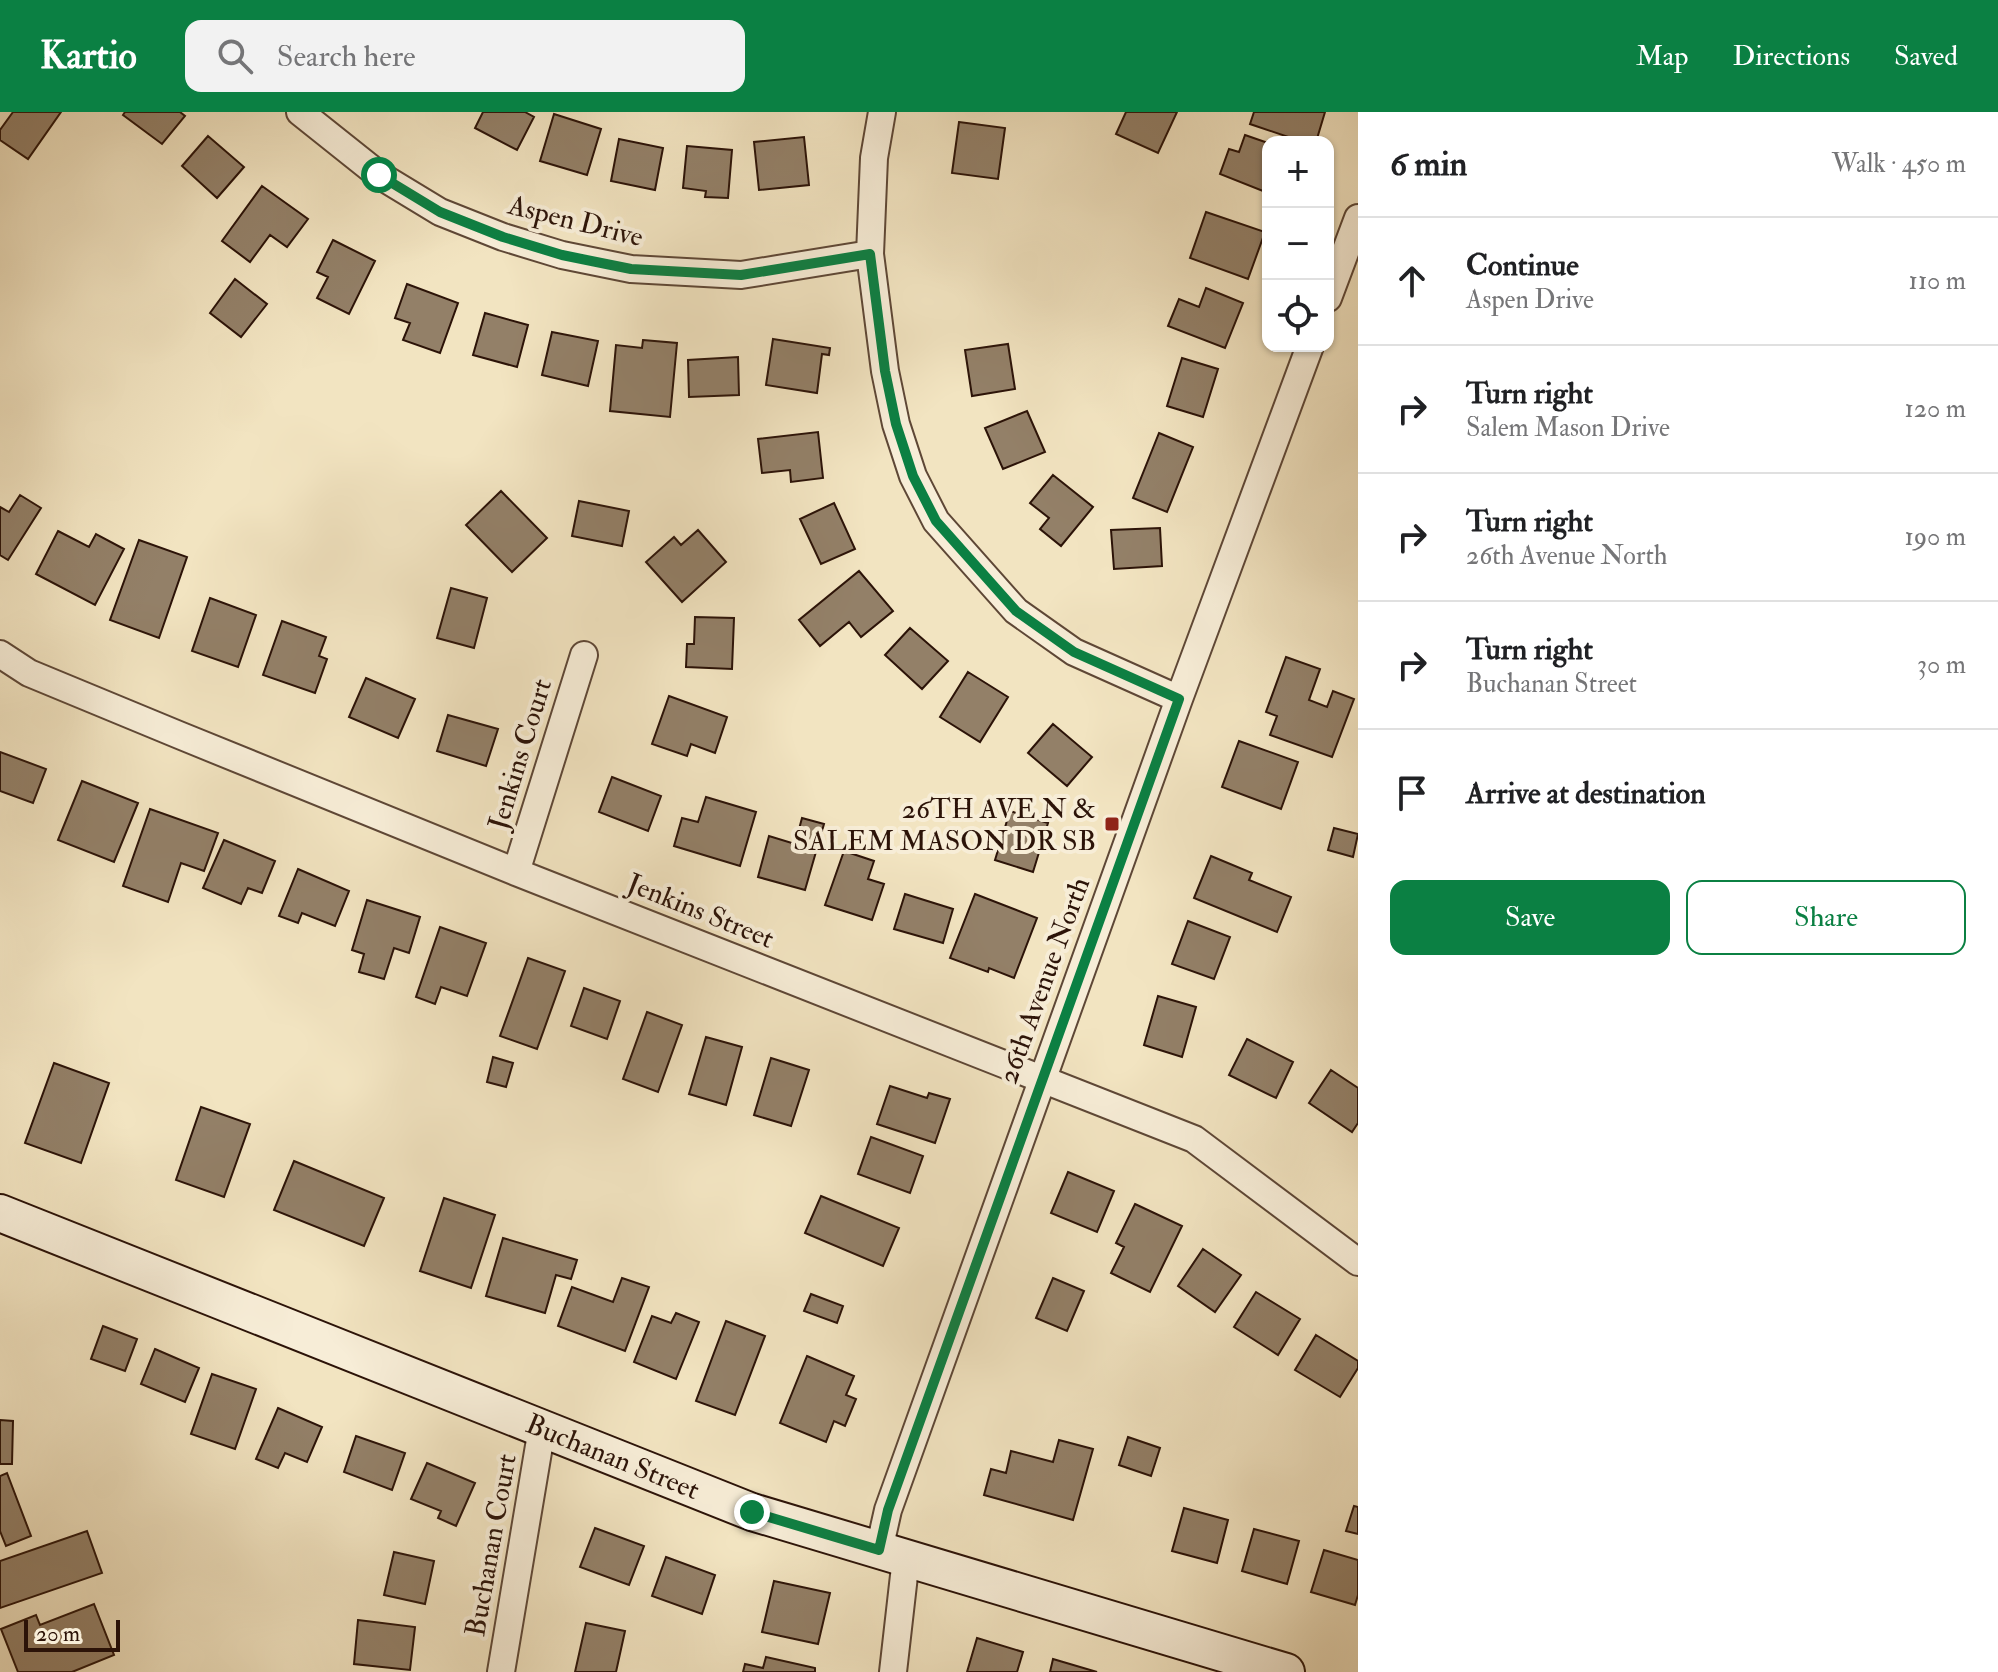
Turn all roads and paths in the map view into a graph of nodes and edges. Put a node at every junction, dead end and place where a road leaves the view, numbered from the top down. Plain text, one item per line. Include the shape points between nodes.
1 (300, 112) edge
2 (882, 112) edge
3 (1358, 218) edge
4 (870, 254) junction
5 (1334, 282) edge
6 (1308, 352) edge
7 (0, 654) edge
8 (584, 655) dead end
9 (1179, 699) junction
10 (516, 872) junction
11 (1041, 1079) junction
12 (0, 1213) edge
13 (1358, 1262) edge
14 (542, 1428) junction
15 (893, 1554) junction
16 (501, 1672) edge
17 (893, 1672) edge
18 (1286, 1672) edge

1 - 4 street, Aspen Drive via 379,175 440,212 562,255 631,269 741,275
2 - 4 street via 874,158
3 - 5 street
4 - 9 street via 896,424 913,476 936,521 1016,611 1074,652
6 - 9 street, 26th Avenue North
7 - 10 street, Jenkins Street via 29,673
8 - 10 street, Jenkins Court
9 - 11 street, 26th Avenue North
10 - 11 street, Jenkins Street
11 - 13 street, Jenkins Street via 1194,1139
11 - 15 street, 26th Avenue North via 888,1510
12 - 14 street, Buchanan Street
14 - 15 street, Buchanan Street via 752,1512
14 - 16 street, Buchanan Court
15 - 17 street, 26th Avenue North
15 - 18 street, Buchanan Street

